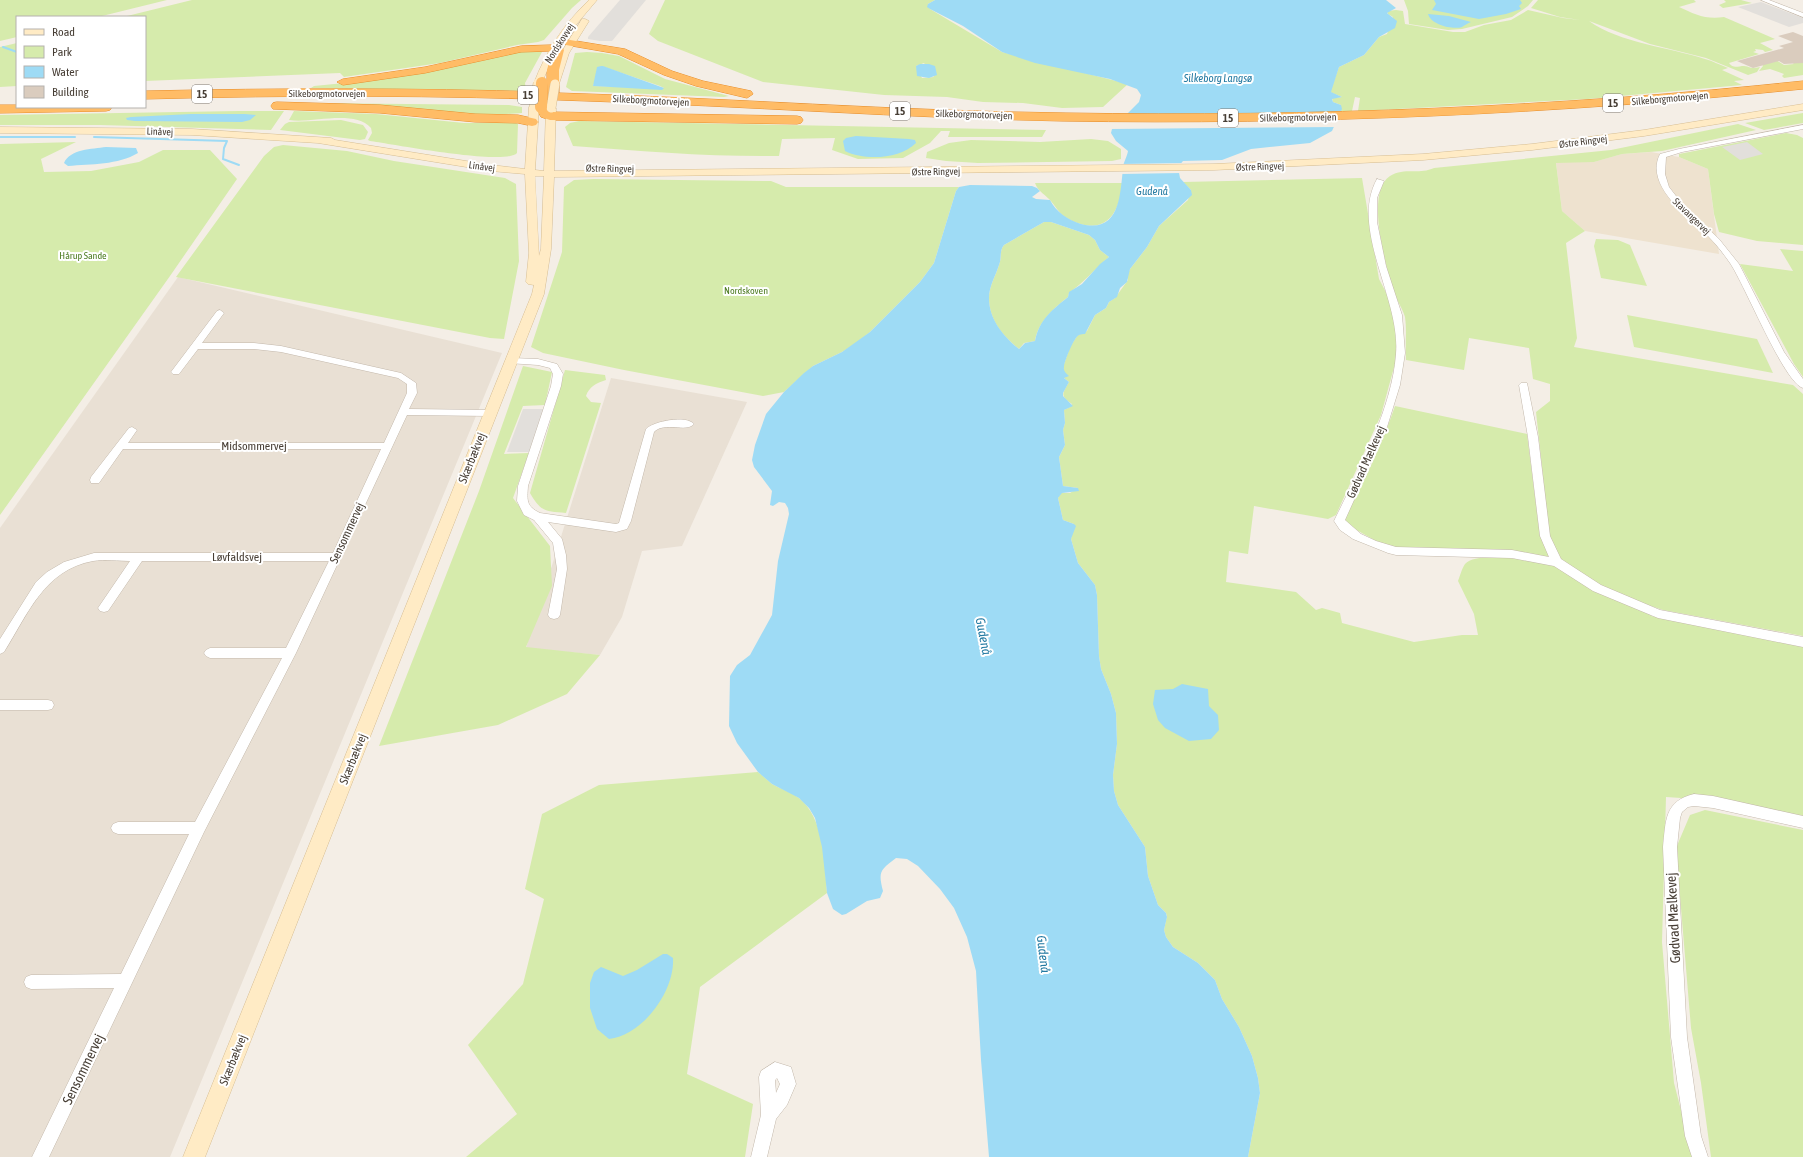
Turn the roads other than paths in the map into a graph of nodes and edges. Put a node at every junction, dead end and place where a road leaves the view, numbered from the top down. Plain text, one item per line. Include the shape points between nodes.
1 (593, 0) edge
2 (602, 0) edge
3 (1764, 0) edge
4 (1803, 15) edge
5 (560, 48) junction
6 (543, 69) joint
7 (1803, 84) edge
8 (548, 86) junction
9 (1803, 91) edge
10 (146, 92) edge
11 (146, 95) edge
12 (16, 99) edge
13 (0, 100) edge
14 (146, 101) edge
15 (16, 106) edge
16 (146, 106) edge
17 (184, 106) dead end
18 (262, 106) dead end
19 (1803, 107) edge
20 (0, 108) edge
21 (16, 108) edge
22 (542, 112) junction
23 (1004, 115) junction
24 (1425, 117) junction
25 (809, 120) dead end
26 (847, 121) dead end
27 (1034, 122) junction
28 (1803, 127) edge
29 (1792, 129) junction
30 (0, 130) edge
31 (1803, 135) edge
32 (321, 140) junction
33 (539, 170) junction
34 (714, 173) junction
35 (1380, 181) dead end
36 (220, 313) dead end
37 (525, 323) junction
38 (195, 346) junction
39 (510, 361) junction
40 (176, 372) dead end
41 (1524, 385) dead end
42 (1803, 385) edge
43 (404, 412) junction
44 (490, 413) junction
45 (689, 424) dead end
46 (132, 430) dead end
47 (120, 446) junction
48 (388, 446) junction
49 (95, 480) dead end
50 (538, 517) junction
51 (139, 557) junction
52 (336, 557) junction
53 (1557, 562) junction
54 (104, 608) dead end
55 (554, 616) dead end
56 (1803, 642) edge
57 (0, 649) edge
58 (210, 653) dead end
59 (290, 653) junction
60 (48, 704) dead end
61 (0, 705) edge
62 (1803, 822) edge
63 (118, 828) dead end
64 (199, 828) junction
65 (126, 981) junction
66 (31, 982) dead end
67 (770, 1115) dead end
68 (40, 1157) edge
69 (194, 1157) edge
70 (759, 1157) edge
71 (1700, 1157) edge

1 - 5 main road, Nordskovvej via 571,24
2 - 5 main road, Nordskovvej
3 - 4 street
5 - 6 main road, Nordskovvej
5 - 8 highway
5 - 10 highway via 521,49 425,70 350,81
5 - 23 highway via 603,48 621,51 668,73 700,84 774,99
6 - 8 highway
7 - 24 highway, Silkeborgmotorvejen / 15 via 1624,102
8 - 22 highway, bridge
9 - 24 highway, Silkeborgmotorvejen / 15 via 1653,106
11 - 23 highway, Silkeborgmotorvejen / 15 via 458,94
12 - 13 highway
14 - 27 highway, Silkeborgmotorvejen / 15 via 452,99
15 - 20 highway
16 - 17 highway
18 - 22 highway via 380,109 465,118 525,120
19 - 34 main road, Østre Ringvej via 1644,133 1424,157 1214,167
20 - 21 highway
22 - 25 highway
22 - 33 main road
22 - 33 main road via 537,137
23 - 27 highway, Silkeborgmotorvejen / 15
24 - 27 highway, Silkeborgmotorvejen / 15
24 - 27 highway, Silkeborgmotorvejen / 15 via 1290,124 1147,125
26 - 27 highway
28 - 29 street, Stavangervej
29 - 31 street
29 - 42 street, Stavangervej via 1681,150 1663,156 1660,168 1667,190 1735,262 1770,337
30 - 32 main road, Linåvej via 167,131
32 - 33 main road, Linåvej via 381,146
32 - 33 main road, Linåvej via 491,168
33 - 34 main road, Østre Ringvej
33 - 34 main road, Østre Ringvej via 646,169
33 - 37 main road, Skærbækvej via 534,269
33 - 37 main road, Skærbækvej via 541,215 547,238 538,294
35 - 53 street, Gødvad Mælkevej via 1373,198 1373,222 1382,266 1398,315 1400,353 1395,385 1382,427 1339,521 1344,528 1364,540 1396,551 1512,554
36 - 38 street
37 - 39 main road, Skærbækvej
38 - 40 street
38 - 43 street, Sensommervej via 281,348 401,376 411,383 412,393
39 - 44 main road, Skærbækvej
39 - 50 street via 546,363 554,366 558,374 523,486 522,501 528,512
41 - 53 street via 1545,536
43 - 44 street
43 - 48 street, Sensommervej
44 - 69 main road, Skærbækvej
45 - 50 street via 659,424 649,431 623,526 616,528
46 - 47 street
47 - 48 street, Midsommervej
47 - 49 street
48 - 52 street, Sensommervej
50 - 55 street via 558,542 561,556 562,569
51 - 52 street, Løvfaldsvej
51 - 54 street
51 - 57 street, Løvfaldsvej via 94,557 58,570 40,585
52 - 59 street, Sensommervej
53 - 56 street, Gødvad Mælkevej via 1597,588 1658,614
58 - 59 street
59 - 64 street, Sensommervej
60 - 61 street
62 - 71 street, Gødvad Mælkevej via 1694,800 1685,802 1677,808 1673,818 1670,847 1679,1037 1693,1136
63 - 64 street
64 - 65 street, Sensommervej
65 - 66 street
65 - 68 street, Sensommervej
67 - 70 street

